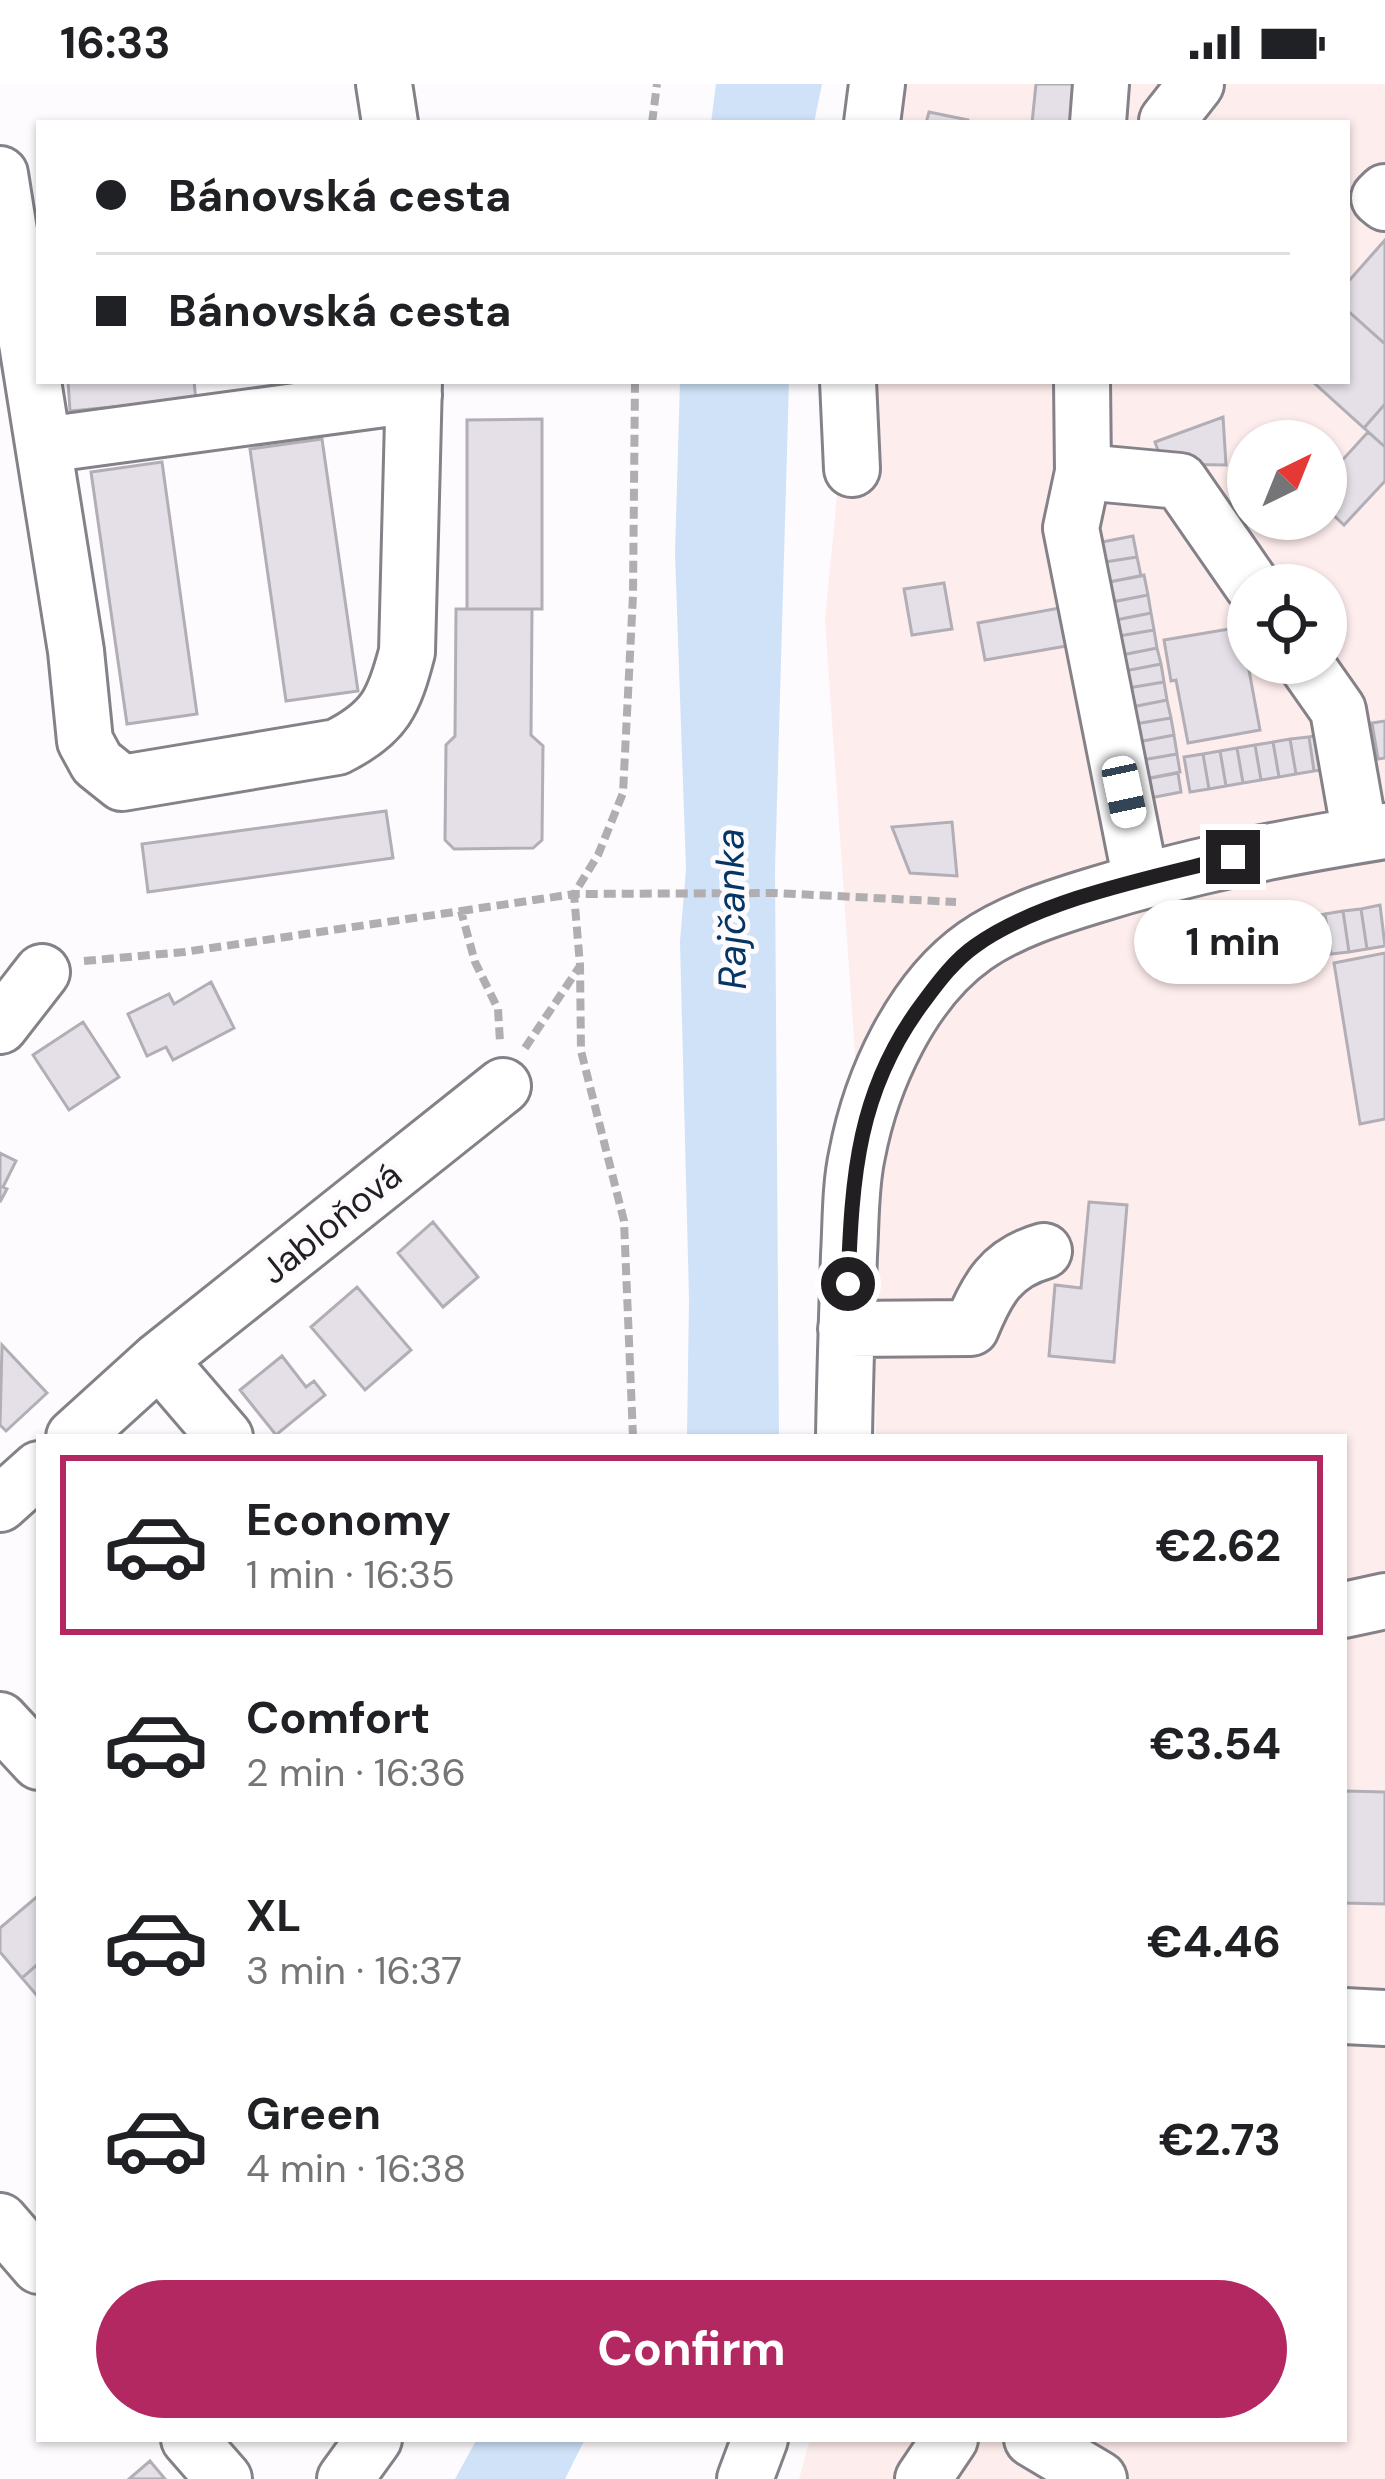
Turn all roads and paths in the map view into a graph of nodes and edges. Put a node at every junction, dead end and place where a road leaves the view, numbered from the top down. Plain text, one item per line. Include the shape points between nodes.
1 (384, 84) edge
2 (657, 84) edge
3 (877, 84) edge
4 (1101, 84) edge
5 (390, 120) edge
6 (652, 120) edge
7 (872, 120) edge
8 (1098, 120) edge
9 (0, 174) edge
10 (1385, 192) edge
11 (1385, 203) edge
12 (635, 384) edge
13 (848, 384) edge
14 (1082, 384) edge
15 (414, 388) edge
16 (44, 445) junction
17 (852, 469) dead end
18 (1083, 472) junction
19 (1237, 564) edge
20 (1319, 684) edge
21 (1372, 833) edge
22 (1142, 880) junction
23 (574, 894) junction
24 (978, 902) dead end
25 (461, 911) junction
26 (580, 965) junction
27 (42, 972) joint
28 (0, 1026) edge
29 (503, 1086) junction
30 (1044, 1251) dead end
31 (846, 1329) junction
32 (159, 1360) junction
33 (77, 1434) edge
34 (222, 1434) edge
35 (633, 1434) edge
36 (844, 1434) edge
37 (36, 1471) edge
38 (0, 1504) edge
39 (1385, 1600) edge
40 (1347, 1609) edge
41 (0, 1720) edge
42 (36, 1759) edge
43 (1347, 2016) edge
44 (1385, 2018) edge
45 (0, 2221) edge
46 (36, 2263) edge
47 (193, 2442) edge
48 (372, 2442) edge
49 (759, 2442) edge
50 (948, 2442) edge
51 (1037, 2442) edge
52 (224, 2479) edge
53 (345, 2479) edge
54 (745, 2479) edge
55 (923, 2479) edge
56 (1099, 2479) edge

1 - 5 street
2 - 6 path
3 - 7 street
4 - 8 street
9 - 16 street
10 - 11 street
12 - 23 path via 623,793
13 - 17 street
14 - 18 street
15 - 16 street
15 - 16 street via 407,652 384,713 337,747 122,783 97,764 85,741
18 - 19 street via 1180,481
18 - 22 street via 1071,528
20 - 21 street via 1337,710
21 - 22 street
22 - 31 street via 974,946 911,1018 868,1105 855,1161
23 - 24 path
23 - 25 path
23 - 26 path
25 - 27 path
25 - 29 path via 498,1009
26 - 29 path
26 - 35 path via 581,1051 624,1221
27 - 28 street
29 - 32 street, Jabloňová
30 - 31 street via 995,1276 971,1328
31 - 36 street
32 - 33 street, Jabloňová
32 - 34 street
37 - 38 street
39 - 40 street
41 - 42 street
43 - 44 street
45 - 46 street
47 - 52 street
48 - 53 street
49 - 54 street
50 - 55 street
51 - 56 street

